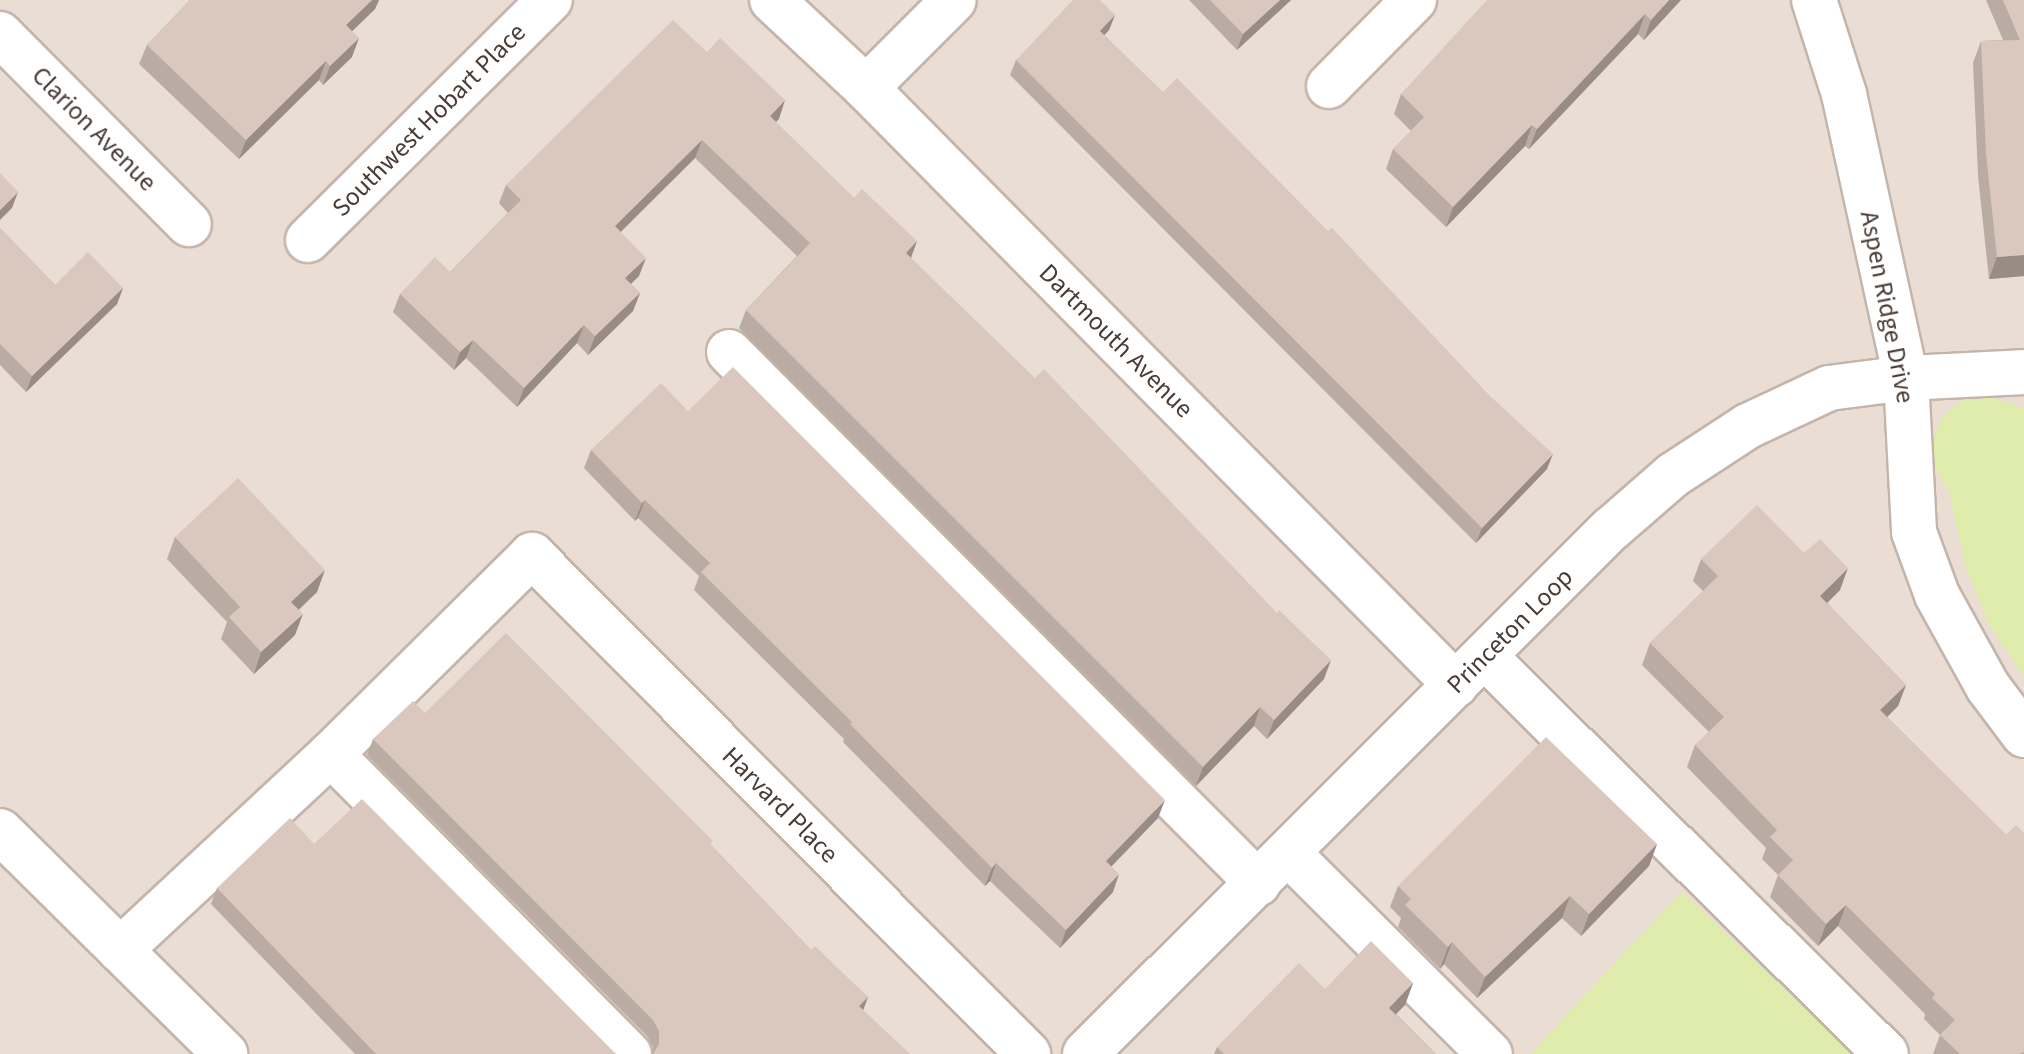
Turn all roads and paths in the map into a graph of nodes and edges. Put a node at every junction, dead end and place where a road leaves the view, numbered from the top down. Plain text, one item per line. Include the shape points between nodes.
1 (550, 0) edge
2 (772, 0) edge
3 (954, 0) edge
4 (1414, 0) edge
5 (1814, 0) edge
6 (0, 34) edge
7 (1329, 86) dead end
8 (866, 88) junction
9 (189, 224) dead end
10 (308, 240) dead end
11 (729, 352) dead end
12 (2024, 372) edge
13 (1906, 378) junction
14 (1470, 671) junction
15 (2024, 735) edge
16 (331, 754) junction
17 (0, 831) edge
18 (1273, 868) junction
19 (120, 950) junction
20 (225, 1054) edge
21 (629, 1054) edge
22 (1028, 1054) edge
23 (1085, 1054) edge
24 (1490, 1054) edge
25 (1886, 1054) edge

1 - 10 street, Southwest Hobart Place
2 - 8 street, Dartmouth Avenue
3 - 8 street
4 - 7 street
5 - 13 street, Aspen Ridge Drive via 1844,94
6 - 9 street, Clarion Avenue
8 - 14 street, Dartmouth Avenue
11 - 18 street
12 - 13 street, Princeton Loop
13 - 14 street, Princeton Loop via 1829,388 1748,426 1673,475 1611,529
13 - 15 street, Aspen Ridge Drive via 1914,532 1937,595 1988,687
14 - 18 street, Princeton Loop
14 - 25 street, Dartmouth Avenue
16 - 19 street
16 - 21 street
16 - 22 street, Harvard Place via 532,555
17 - 19 street
18 - 23 street, Princeton Loop
18 - 24 street
19 - 20 street

